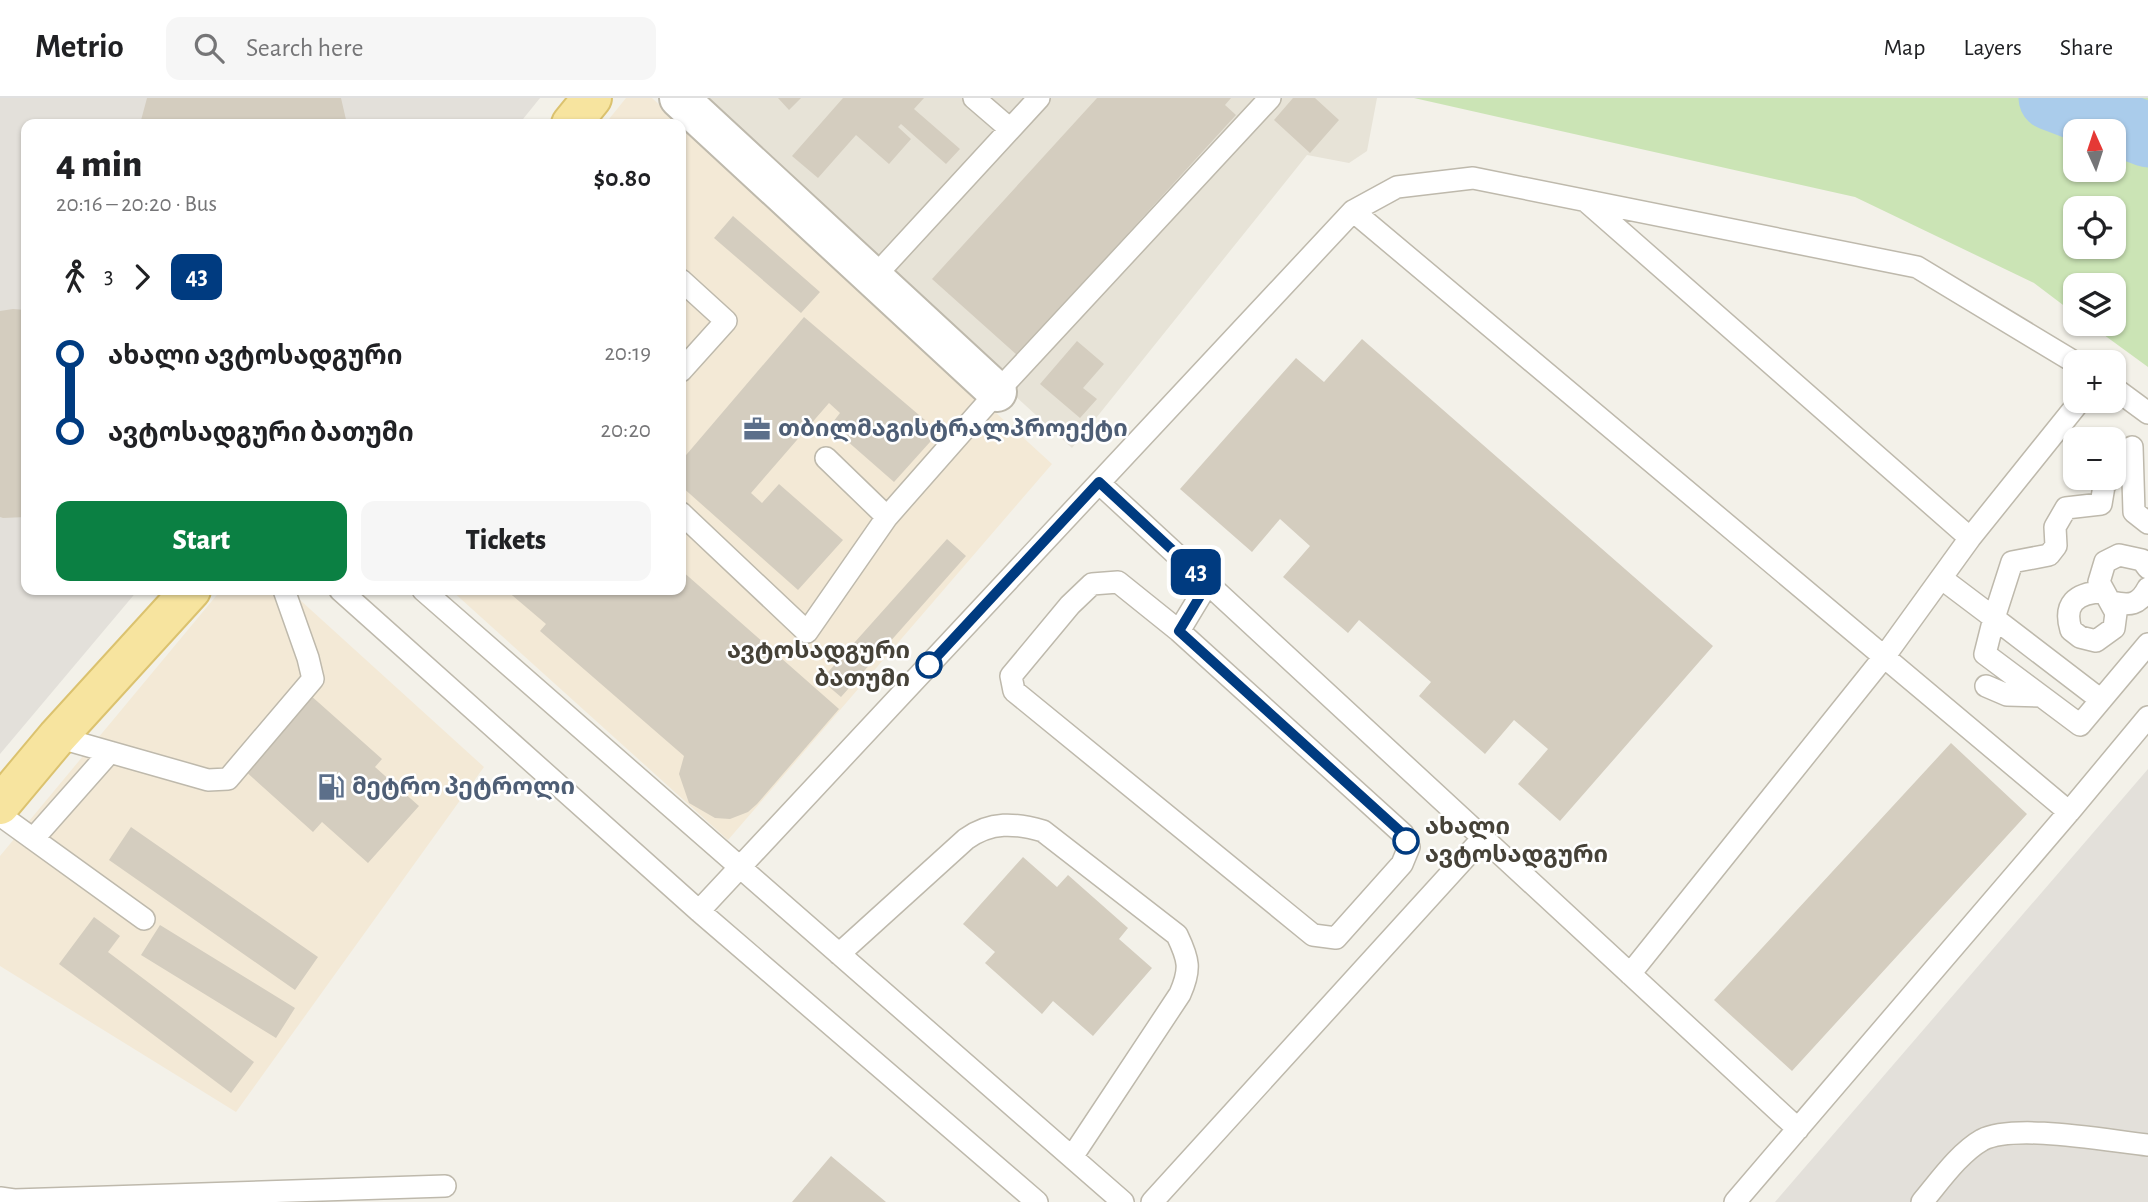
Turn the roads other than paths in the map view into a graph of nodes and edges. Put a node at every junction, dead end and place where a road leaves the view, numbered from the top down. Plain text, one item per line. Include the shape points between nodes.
1 (592, 98) edge
2 (679, 98) edge
3 (974, 98) edge
4 (1039, 98) edge
5 (1270, 98) edge
6 (575, 119) edge
7 (1010, 129) junction
8 (1586, 200) junction
9 (1353, 211) junction
10 (874, 275) junction
11 (686, 285) edge
12 (2063, 355) edge
13 (686, 365) edge
14 (997, 392) junction
15 (2126, 397) edge
16 (2070, 413) edge
17 (2148, 413) edge
18 (2126, 455) edge
19 (826, 458) dead end
20 (1099, 482) junction
21 (2103, 490) edge
22 (887, 517) junction
23 (686, 518) edge
24 (2148, 523) edge
25 (1970, 538) junction
26 (2146, 561) edge
27 (1941, 578) junction
28 (1208, 583) junction
29 (2148, 588) edge
30 (186, 595) edge
31 (286, 595) edge
32 (346, 595) edge
33 (429, 595) edge
34 (1994, 618) junction
35 (1179, 631) junction
36 (2148, 644) edge
37 (1884, 657) junction
38 (1986, 686) dead end
39 (2041, 696) junction
40 (2101, 700) junction
41 (2148, 717) edge
42 (57, 737) junction
43 (110, 752) junction
44 (0, 806) edge
45 (2069, 812) junction
46 (0, 815) edge
47 (1483, 838) junction
48 (33, 839) junction
49 (739, 868) junction
50 (699, 911) junction
51 (144, 919) dead end
52 (839, 954) junction
53 (1630, 974) junction
54 (1798, 1129) junction
55 (2148, 1145) edge
56 (1072, 1157) junction
57 (445, 1186) dead end
58 (0, 1198) edge
59 (1037, 1202) edge
60 (1123, 1202) edge
61 (1152, 1202) edge
62 (1735, 1202) edge
63 (1923, 1202) edge

1 - 6 main road
2 - 10 street
3 - 7 lane
4 - 7 lane
5 - 14 lane
7 - 10 lane
8 - 9 lane via 1473,178 1396,187
8 - 12 lane via 1917,267
8 - 25 lane
9 - 20 lane
9 - 37 lane
10 - 14 street
11 - 13 lane via 726,321
14 - 22 lane
15 - 17 lane
16 - 25 lane
18 - 24 lane via 2132,447 2134,512
19 - 22 lane
20 - 28 lane
20 - 49 lane
21 - 34 lane via 2101,503 2066,508 2055,527 2056,546 2049,555 2012,562
22 - 23 lane via 807,632
25 - 27 lane
26 - 29 lane via 2119,555 2105,562 2099,582 2107,597 2128,606 2142,600
27 - 34 lane
27 - 37 lane
28 - 35 lane
28 - 47 lane
30 - 42 main road
31 - 43 lane via 313,679 228,779 208,780
32 - 50 lane
33 - 49 lane
34 - 39 lane via 1985,654
34 - 40 lane
35 - 35 lane via 1118,582 1092,584 1011,676 1014,691 1313,935 1336,938 1402,864 1409,847 1403,834
36 - 40 lane
37 - 45 lane
37 - 53 lane
38 - 39 lane via 2007,695
39 - 40 lane via 2080,725
41 - 45 lane
42 - 43 lane
42 - 44 main road
43 - 48 lane
45 - 54 lane
46 - 48 lane
47 - 53 lane
47 - 61 lane
48 - 51 lane
49 - 50 lane
49 - 52 lane
50 - 59 lane
52 - 56 lane
52 - 56 lane via 979,829 998,825 1019,824 1043,831 1177,935 1189,972 1180,994
53 - 54 lane
54 - 62 lane
55 - 63 lane via 2018,1132 1983,1140 1952,1167
56 - 60 lane
57 - 58 lane

